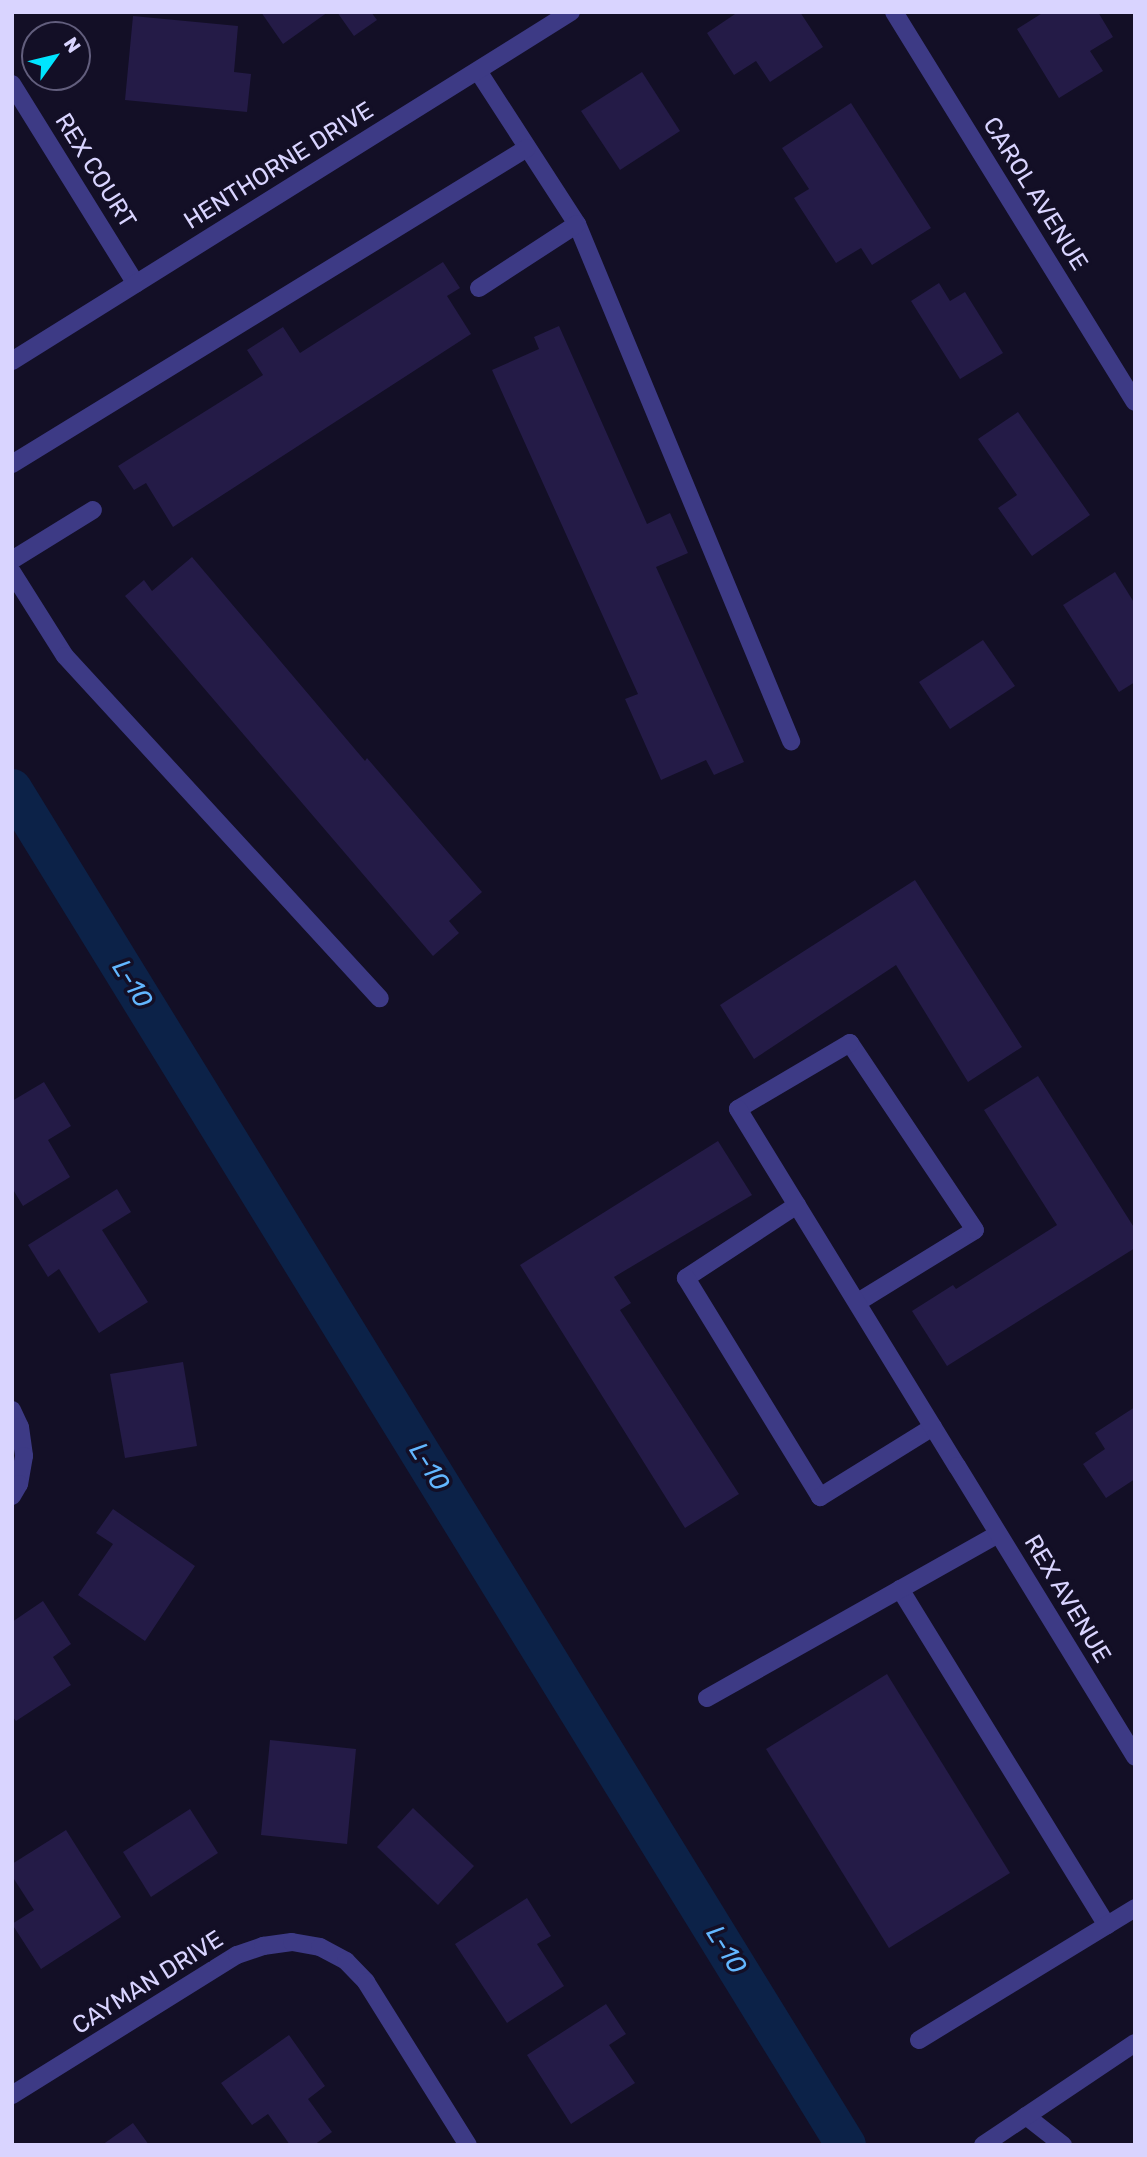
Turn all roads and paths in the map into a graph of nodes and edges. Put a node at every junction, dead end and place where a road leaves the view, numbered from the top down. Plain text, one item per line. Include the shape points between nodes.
1 (571, 12) edge
2 (894, 12) edge
3 (478, 71) junction
4 (12, 83) edge
5 (527, 148) junction
6 (577, 224) junction
7 (136, 284) junction
8 (479, 288) dead end
9 (12, 361) edge
10 (1135, 402) edge
11 (12, 464) edge
12 (93, 510) dead end
13 (12, 560) edge
14 (12, 572) edge
15 (791, 741) dead end
16 (380, 998) dead end
17 (797, 1205) junction
18 (858, 1302) junction
19 (12, 1410) edge
20 (933, 1427) junction
21 (12, 1496) edge
22 (998, 1534) junction
23 (900, 1590) junction
24 (707, 1698) dead end
25 (1135, 1757) edge
26 (1135, 1908) edge
27 (1107, 1925) junction
28 (919, 2039) dead end
29 (1135, 2043) edge
30 (12, 2095) edge
31 (1026, 2116) junction
32 (468, 2145) edge
33 (984, 2145) edge
34 (1063, 2145) edge

1 - 3 street, HENTHORNE DRIVE
2 - 10 street, CAROL AVENUE
3 - 5 street
3 - 7 street, HENTHORNE DRIVE
4 - 7 street, REX COURT
5 - 6 street
5 - 11 street
6 - 8 street
6 - 15 street
7 - 9 street, HENTHORNE DRIVE
12 - 13 street
14 - 16 street via 65,656
17 - 18 street, REX AVENUE
17 - 18 street, REX AVENUE via 738,1109 850,1043 975,1230
17 - 20 street via 686,1278 820,1497
18 - 20 street, REX AVENUE
19 - 21 street via 24,1456
20 - 22 street, REX AVENUE
22 - 23 street
22 - 25 street, REX AVENUE
23 - 24 street
23 - 27 street
26 - 27 street
27 - 28 street
29 - 31 street
30 - 32 street, CAYMAN DRIVE via 237,1955 292,1942 346,1961 366,1982
31 - 33 street
31 - 34 street

